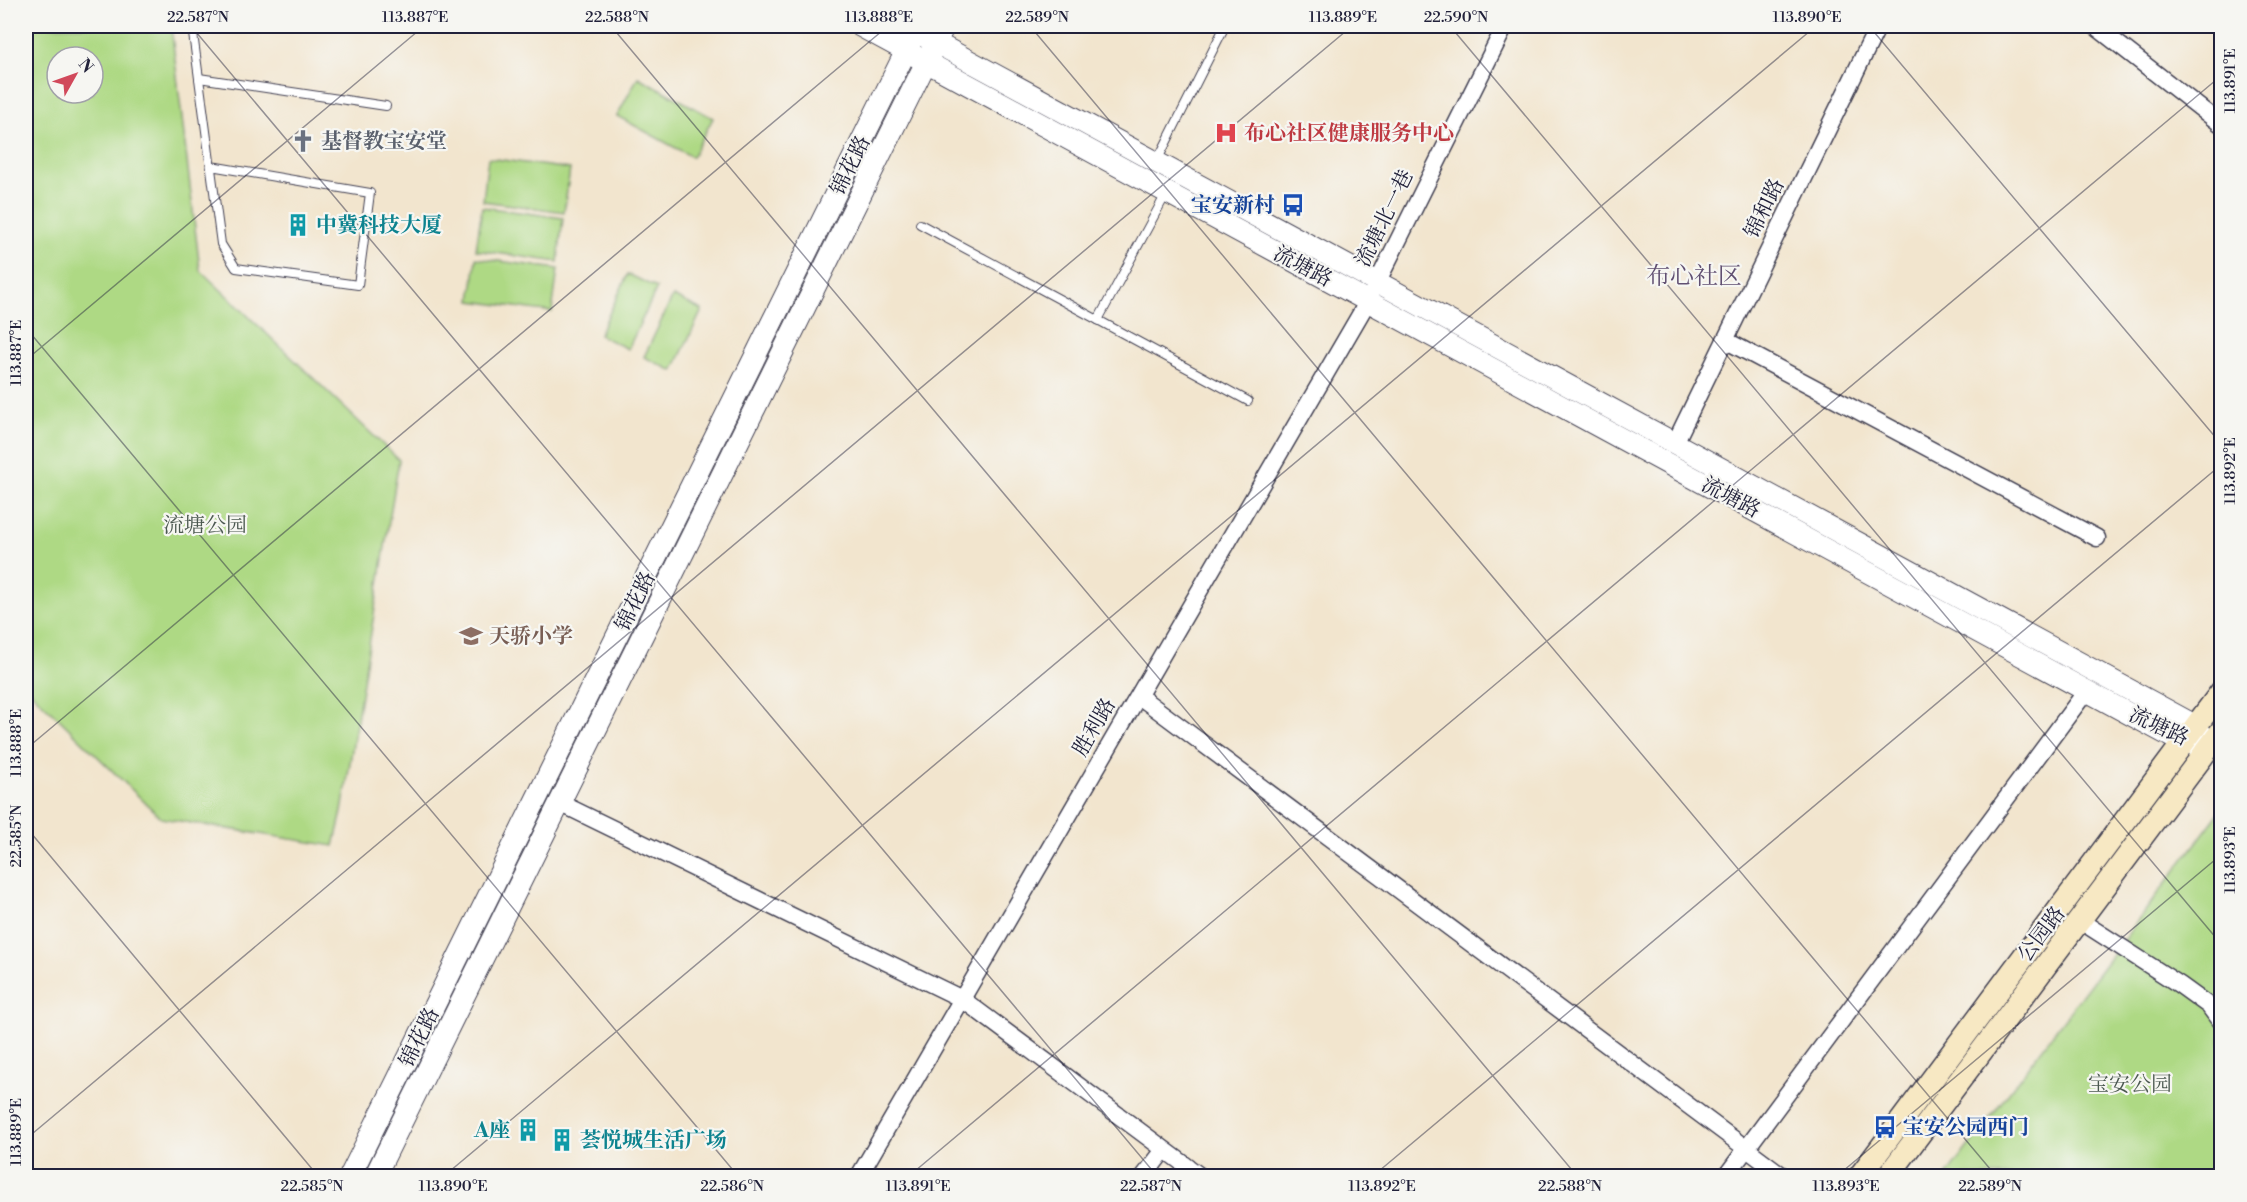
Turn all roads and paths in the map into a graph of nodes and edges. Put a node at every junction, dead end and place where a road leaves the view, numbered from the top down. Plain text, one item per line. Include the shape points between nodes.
1 (192, 26) edge
2 (860, 26) edge
3 (1225, 26) edge
4 (1505, 26) edge
5 (1878, 26) edge
6 (2096, 26) edge
7 (914, 27) edge
8 (940, 34) edge
9 (906, 51) junction
10 (926, 61) junction
11 (200, 78) junction
12 (386, 106) dead end
13 (2222, 125) edge
14 (1157, 162) junction
15 (211, 166) junction
16 (1167, 192) junction
17 (920, 224) dead end
18 (1378, 282) junction
19 (1368, 301) junction
20 (1098, 320) junction
21 (1725, 340) junction
22 (1248, 401) dead end
23 (1675, 443) junction
24 (2097, 538) dead end
25 (2087, 690) junction
26 (2222, 691) edge
27 (1139, 696) junction
28 (2190, 734) junction
29 (2216, 738) edge
30 (560, 803) junction
31 (2079, 920) junction
32 (962, 999) junction
33 (2222, 1024) edge
34 (1746, 1149) junction
35 (1164, 1150) junction
36 (350, 1176) edge
37 (375, 1176) edge
38 (859, 1176) edge
39 (1144, 1176) edge
40 (1200, 1176) edge
41 (1726, 1176) edge
42 (1783, 1176) edge
43 (1860, 1176) edge
44 (1888, 1176) edge

1 - 11 lane
2 - 9 street, 流塘路
3 - 14 lane
4 - 18 street, 流塘北一巷
5 - 21 street, 锦和路
6 - 13 street
7 - 8 street, 流塘路
7 - 9 street, 锦花路
8 - 10 street, 锦花路
8 - 14 street, 流塘路
9 - 10 street, 流塘路
9 - 36 street, 锦花路
10 - 16 street, 流塘路
10 - 30 street, 锦花路
11 - 12 lane
11 - 15 lane
14 - 18 street, 流塘路
15 - 15 lane via 221,244 236,268 358,285 370,193
16 - 19 street, 流塘路
16 - 20 lane
17 - 20 lane
18 - 19 street, 流塘北一巷
18 - 23 street, 流塘路
19 - 25 street, 流塘路
19 - 27 street, 胜利路
20 - 22 lane
21 - 23 street, 锦和路
21 - 24 street
23 - 28 street, 流塘路
25 - 28 street, 流塘路
25 - 34 street
26 - 28 main road, 公园路
27 - 32 street, 胜利路
27 - 34 street
28 - 29 street, 流塘路
28 - 43 main road, 公园路
29 - 31 main road, 公园路
30 - 32 street
30 - 37 street, 锦花路
31 - 33 street via 2209,1006
31 - 44 main road, 公园路
32 - 35 street
32 - 38 street, 胜利路
34 - 41 street
34 - 42 street
35 - 39 street
35 - 40 street

